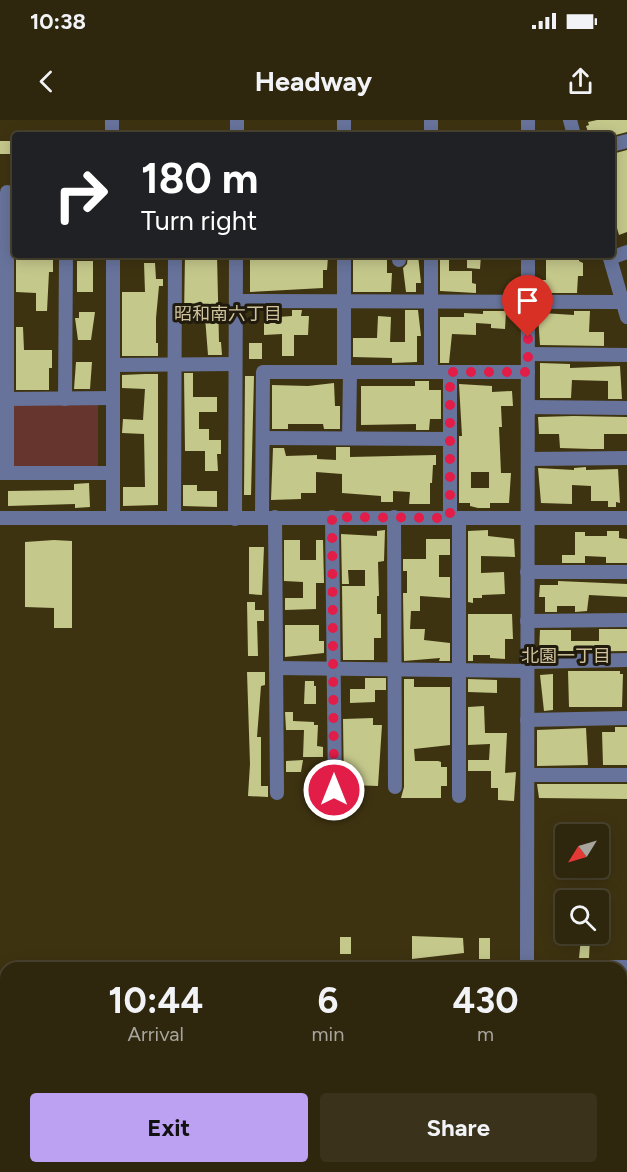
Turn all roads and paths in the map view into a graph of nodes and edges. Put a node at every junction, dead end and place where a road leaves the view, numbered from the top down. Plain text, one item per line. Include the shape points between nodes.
1 (7, 192) edge
2 (66, 258) edge
3 (113, 258) edge
4 (175, 258) edge
5 (236, 258) edge
6 (344, 258) edge
7 (431, 258) edge
8 (528, 258) edge
9 (610, 258) edge
10 (236, 301) junction
11 (345, 301) junction
12 (431, 301) junction
13 (623, 302) junction
14 (528, 303) junction
15 (627, 317) edge
16 (528, 354) junction
17 (627, 355) edge
18 (235, 364) junction
19 (113, 365) junction
20 (175, 365) junction
21 (347, 372) junction
22 (431, 372) junction
23 (450, 372) junction
24 (528, 372) junction
25 (113, 398) junction
26 (6, 399) junction
27 (65, 399) junction
28 (528, 407) junction
29 (627, 408) edge
30 (262, 438) junction
31 (349, 438) junction
32 (450, 439) junction
33 (627, 458) edge
34 (528, 459) junction
35 (4, 473) edge
36 (113, 473) junction
37 (113, 517) junction
38 (269, 517) junction
39 (332, 517) junction
40 (0, 518) edge
41 (174, 518) junction
42 (394, 518) junction
43 (454, 518) junction
44 (528, 518) junction
45 (627, 518) edge
46 (235, 519) junction
47 (528, 572) junction
48 (627, 572) edge
49 (627, 620) edge
50 (527, 621) junction
51 (627, 660) edge
52 (527, 666) junction
53 (276, 668) junction
54 (334, 668) junction
55 (394, 669) junction
56 (459, 671) junction
57 (627, 718) edge
58 (527, 720) junction
59 (528, 775) junction
60 (627, 775) edge
61 (395, 787) dead end
62 (334, 790) dead end
63 (277, 793) dead end
64 (459, 796) dead end
65 (527, 962) edge

1 - 26 street
2 - 27 street
3 - 19 street
4 - 20 street
5 - 10 street
6 - 11 street
7 - 12 street
8 - 14 street
9 - 13 street
10 - 11 street
10 - 18 street
11 - 12 street
11 - 21 street
12 - 14 street
12 - 22 street
13 - 14 street
13 - 15 street
14 - 16 street
16 - 17 street
16 - 24 street
18 - 20 street
18 - 46 street
19 - 20 street
19 - 25 street
20 - 41 street
21 - 22 street
21 - 30 street via 262,372
21 - 31 street
22 - 23 street
23 - 24 street
23 - 32 street
24 - 28 street
25 - 27 street
25 - 36 street
26 - 27 street
26 - 35 street
28 - 29 street
28 - 34 street
30 - 31 street
30 - 38 street
31 - 32 street
32 - 43 street
33 - 34 street
34 - 44 street
35 - 36 street
36 - 37 street
37 - 40 street
37 - 41 street
38 - 39 street
38 - 46 street
38 - 53 street
39 - 42 street
39 - 54 street
41 - 46 street
42 - 43 street
42 - 55 street
43 - 44 street
43 - 56 street
44 - 45 street
44 - 47 street
47 - 48 street
47 - 50 street
49 - 50 street
50 - 52 street
51 - 52 street
52 - 56 street
52 - 58 street
53 - 54 street
53 - 63 street
54 - 55 street
54 - 62 street
55 - 56 street
55 - 61 street
56 - 64 street
57 - 58 street
58 - 59 street
59 - 60 street
59 - 65 street

